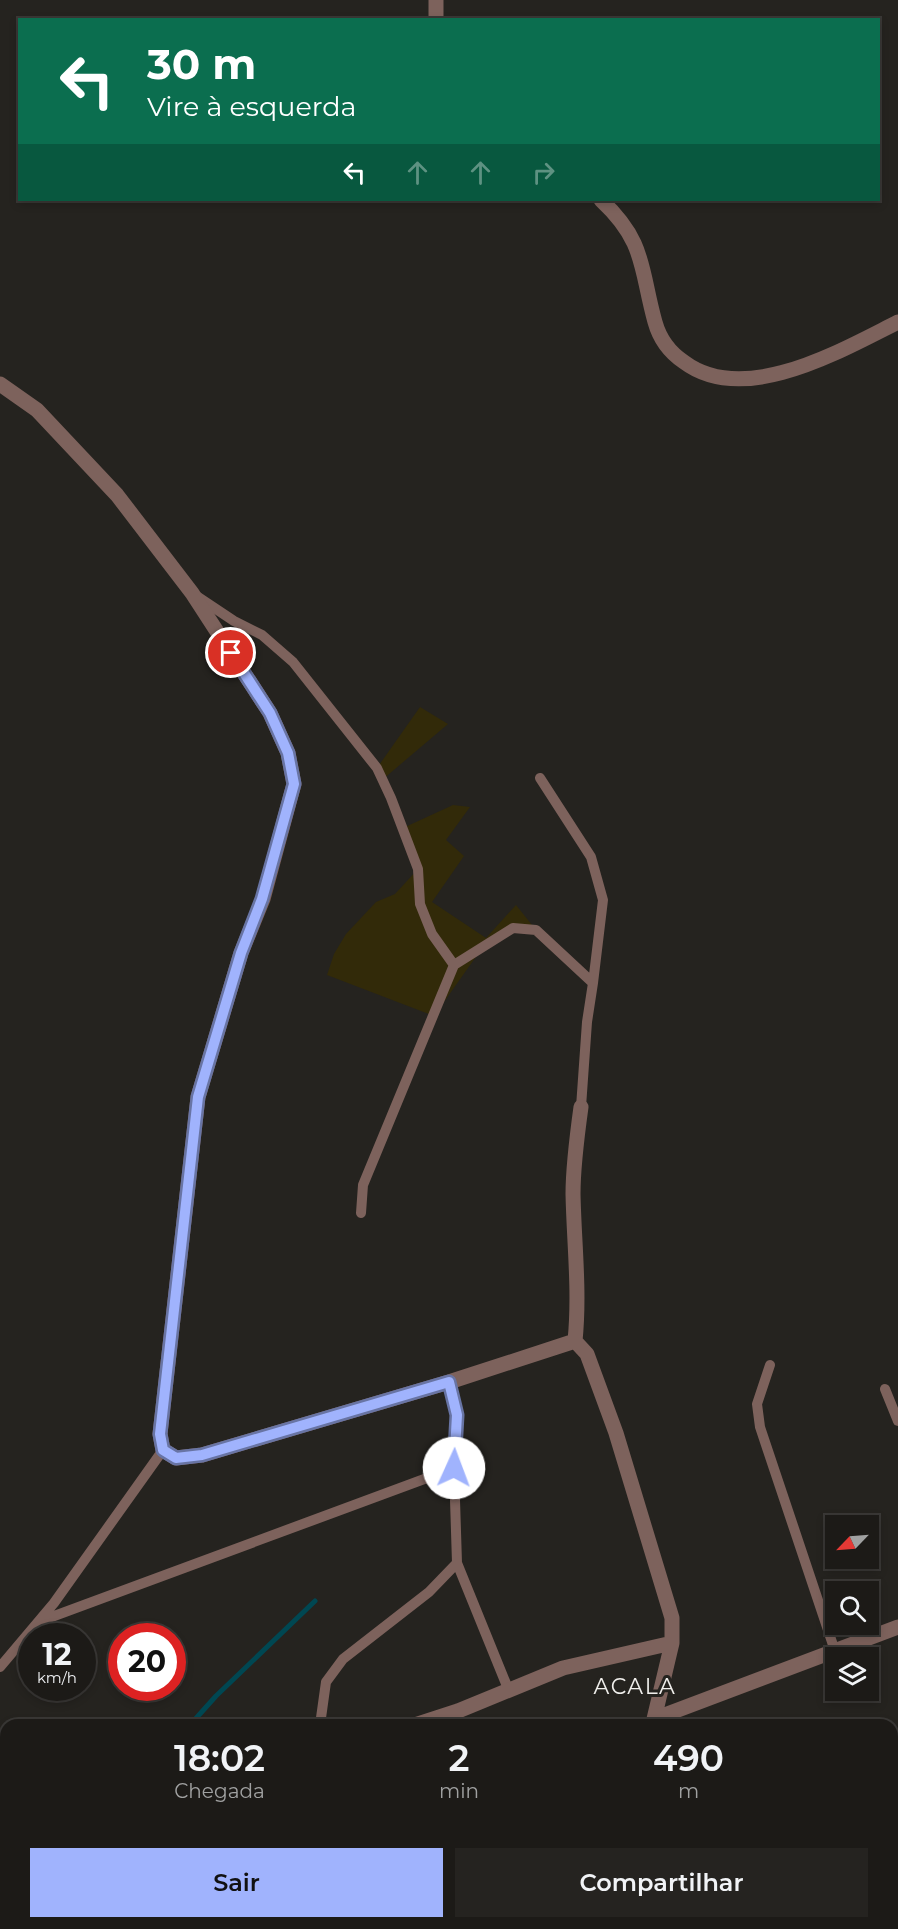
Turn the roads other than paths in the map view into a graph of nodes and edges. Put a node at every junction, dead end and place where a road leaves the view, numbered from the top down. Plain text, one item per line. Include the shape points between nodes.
1 (436, 0) edge
2 (435, 18) edge
3 (602, 201) edge
4 (898, 322) edge
5 (0, 384) edge
6 (192, 593) junction
7 (540, 778) dead end
8 (454, 965) junction
9 (593, 983) junction
10 (581, 1107) joint
11 (361, 1213) dead end
12 (575, 1341) junction
13 (770, 1365) dead end
14 (449, 1382) junction
15 (885, 1389) dead end
16 (898, 1421) edge
17 (163, 1450) junction
18 (454, 1468) junction
19 (457, 1563) junction
20 (38, 1622) junction
21 (898, 1627) edge
22 (672, 1643) junction
23 (834, 1647) edge
24 (846, 1647) edge
25 (825, 1655) edge
26 (0, 1667) edge
27 (509, 1691) junction
28 (321, 1719) edge
29 (432, 1719) edge
30 (655, 1719) edge
31 (662, 1719) edge

1 - 2 street
3 - 4 street via 634,240 662,342 683,362 707,374 745,380 786,372
5 - 6 street via 37,410 117,495
6 - 8 lane via 262,634 293,662 377,768 418,869 420,904 432,934
6 - 17 street via 270,713 288,753 294,784 262,899 241,953 198,1097 160,1434
7 - 9 lane via 591,857 603,900
8 - 9 lane via 513,928 536,930
8 - 11 lane via 363,1185
9 - 10 lane
10 - 12 street via 573,1194 578,1314
12 - 14 street
12 - 22 street via 587,1354 628,1468 672,1618
13 - 23 lane via 757,1404 760,1427
14 - 17 street via 202,1455 176,1458
14 - 18 lane via 457,1415
15 - 16 lane
17 - 20 lane
18 - 19 lane
18 - 20 lane
19 - 27 lane
19 - 28 lane via 429,1592 343,1659 326,1682
20 - 26 lane
21 - 24 street
22 - 27 street via 562,1668
22 - 30 street
25 - 31 street
27 - 29 street

